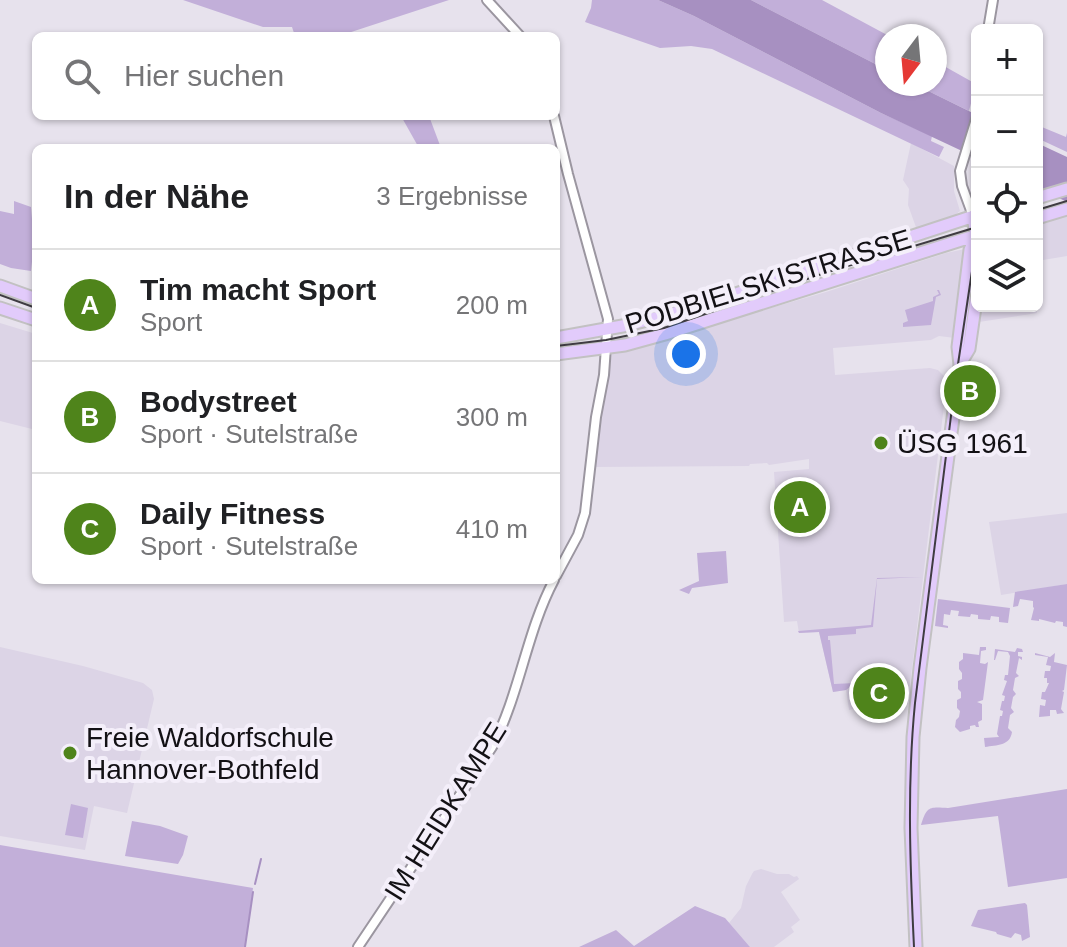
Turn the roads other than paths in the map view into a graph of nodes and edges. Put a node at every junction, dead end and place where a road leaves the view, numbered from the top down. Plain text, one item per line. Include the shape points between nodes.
1 (487, 0) edge
2 (993, 0) edge
3 (989, 24) edge
4 (516, 32) edge
5 (555, 120) edge
6 (971, 134) edge
7 (1067, 189) edge
8 (1043, 196) edge
9 (971, 206) edge
10 (1066, 210) edge
11 (1043, 216) edge
12 (971, 217) edge
13 (971, 238) edge
14 (975, 240) edge
15 (0, 286) edge
16 (32, 298) edge
17 (0, 308) edge
18 (974, 312) edge
19 (32, 319) edge
20 (607, 329) junction
21 (560, 337) edge
22 (606, 348) junction
23 (560, 354) edge
24 (960, 365) junction
25 (560, 569) edge
26 (552, 584) edge
27 (358, 947) edge
28 (916, 947) edge

1 - 4 street
2 - 3 street
5 - 20 street, IM HEIDKAMPE
6 - 9 street via 960,179
7 - 8 main road
10 - 11 main road
12 - 20 main road, PODBIELSKISTRASSE via 693,308
13 - 22 main road, PODBIELSKISTRASSE
14 - 24 main road via 958,347
15 - 16 main road
17 - 19 main road
18 - 24 main road via 969,349
20 - 21 main road, PODBIELSKISTRASSE
20 - 22 street, IM HEIDKAMPE
22 - 23 main road, PODBIELSKISTRASSE
22 - 25 street, IM HEIDKAMPE via 585,513
24 - 28 main road via 915,714 911,828
26 - 27 street, IM HEIDKAMPE via 492,748

